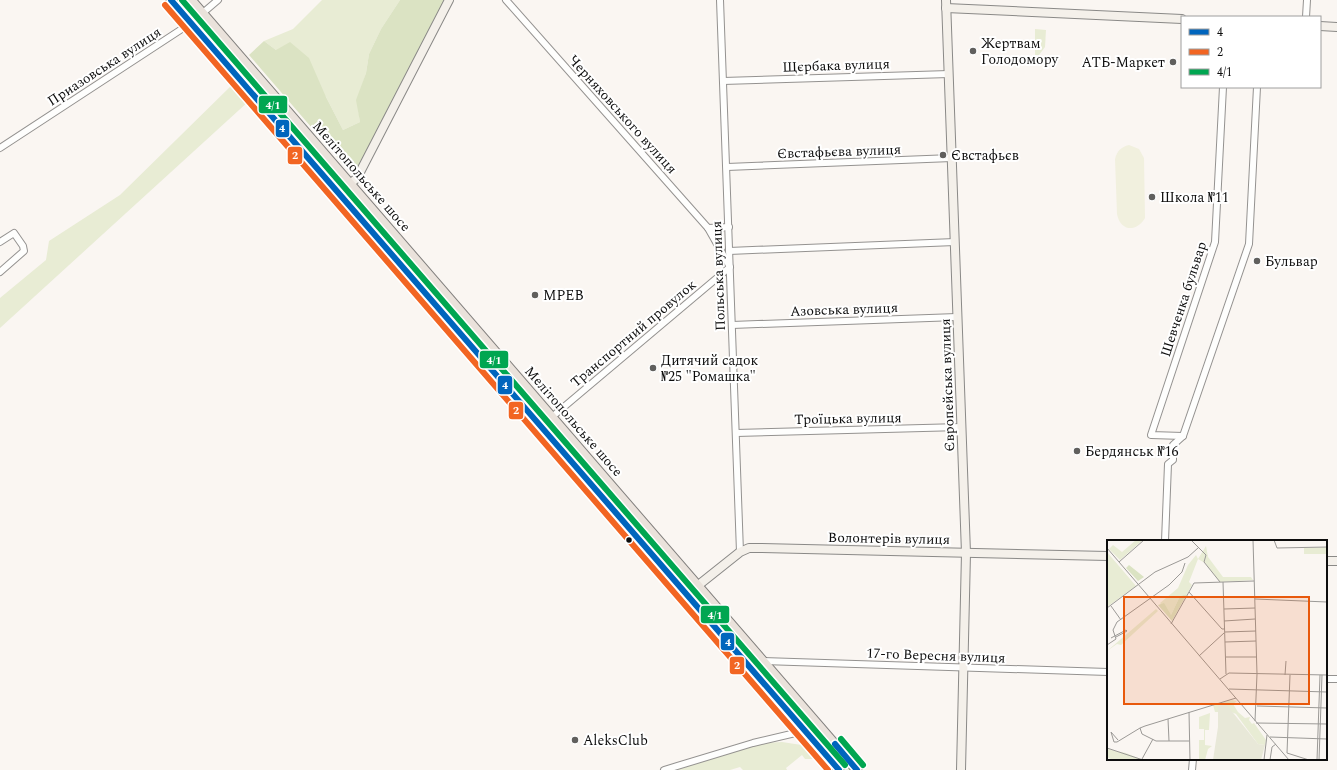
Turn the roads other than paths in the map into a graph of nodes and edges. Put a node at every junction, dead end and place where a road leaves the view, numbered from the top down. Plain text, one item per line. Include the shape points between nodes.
1 (171, 0) edge
2 (190, 0) edge
3 (218, 0) edge
4 (448, 0) edge
5 (506, 0) edge
6 (720, 0) edge
7 (1307, 0) edge
8 (946, 4) edge
9 (202, 14) junction
10 (1306, 16) edge
11 (1181, 19) edge
12 (191, 23) junction
13 (1321, 26) edge
14 (1337, 27) edge
15 (949, 74) junction
16 (723, 81) junction
17 (1223, 88) edge
18 (1257, 88) edge
19 (0, 148) edge
20 (952, 158) junction
21 (726, 167) junction
22 (350, 184) junction
23 (339, 192) junction
24 (729, 227) junction
25 (708, 228) junction
26 (0, 242) edge
27 (955, 242) junction
28 (730, 250) junction
29 (730, 267) junction
30 (0, 272) edge
31 (957, 317) junction
32 (732, 325) junction
33 (552, 418) junction
34 (540, 427) junction
35 (961, 427) junction
36 (736, 433) junction
37 (1183, 436) junction
38 (1165, 540) edge
39 (740, 552) junction
40 (966, 553) junction
41 (1107, 556) edge
42 (698, 586) junction
43 (686, 595) junction
44 (763, 662) junction
45 (963, 668) junction
46 (1107, 672) edge
47 (821, 727) junction
48 (805, 731) junction
49 (1193, 760) edge
50 (664, 770) edge
51 (839, 770) edge
52 (858, 770) edge
53 (961, 770) edge
54 (1192, 770) edge

1 - 12 main road, Мелітопольське шосе
2 - 9 main road, Мелітопольське шосе
3 - 9 street, Приазовська вулиця
4 - 22 street via 357,178
5 - 25 street, Черняховського вулиця
6 - 16 street, Польська вулиця
7 - 10 street
8 - 11 street
8 - 15 street, Європейська вулиця
9 - 12 street, Приазовська вулиця
9 - 22 main road, Мелітопольське шосе
12 - 19 street, Приазовська вулиця
12 - 23 main road, Мелітопольське шосе
13 - 14 street
15 - 16 street, Щєрбака вулиця
15 - 20 street, Європейська вулиця
16 - 21 street, Польська вулиця
17 - 37 street, Шевченка бульвар via 1215,242 1151,435
18 - 37 street via 1249,244
20 - 21 street, Євстафьєва вулиця
20 - 27 street, Європейська вулиця
21 - 24 street, Польська вулиця
22 - 23 street
22 - 33 main road, Мелітопольське шосе
23 - 34 main road, Мелітопольське шосе
24 - 25 street
24 - 28 street, Польська вулиця
25 - 29 street, Черняховського вулиця
26 - 30 street via 14,233 24,251
27 - 28 street
27 - 31 street, Європейська вулиця
28 - 29 street, Польська вулиця
29 - 32 street, Польська вулиця
29 - 33 street, Транспортний провулок
31 - 32 street, Азовська вулиця
31 - 35 street, Європейська вулиця
32 - 36 street, Польська вулиця
33 - 34 street, Транспортний провулок
33 - 42 main road, Мелітопольське шосе
34 - 43 main road, Мелітопольське шосе
35 - 36 street, Троїцька вулиця
35 - 40 street, Європейська вулиця
36 - 39 street, Польська вулиця
37 - 38 street via 1173,445 1173,460 1168,464
39 - 40 street, Волонтерів вулиця via 749,548 760,548
39 - 42 street, Волонтерів вулиця
40 - 41 street, Волонтерів вулиця
40 - 45 street, Європейська вулиця
42 - 43 street, Волонтерів вулиця
42 - 44 main road, Мелітопольське шосе
43 - 48 main road, Мелітопольське шосе
44 - 45 street, 17-го Вересня вулиця
44 - 47 main road, Мелітопольське шосе
45 - 46 street, 17-го Вересня вулиця
45 - 53 street, Європейська вулиця
47 - 48 street
47 - 52 main road, Мелітопольське шосе
48 - 50 street via 752,743
48 - 51 main road, Мелітопольське шосе
49 - 54 street

